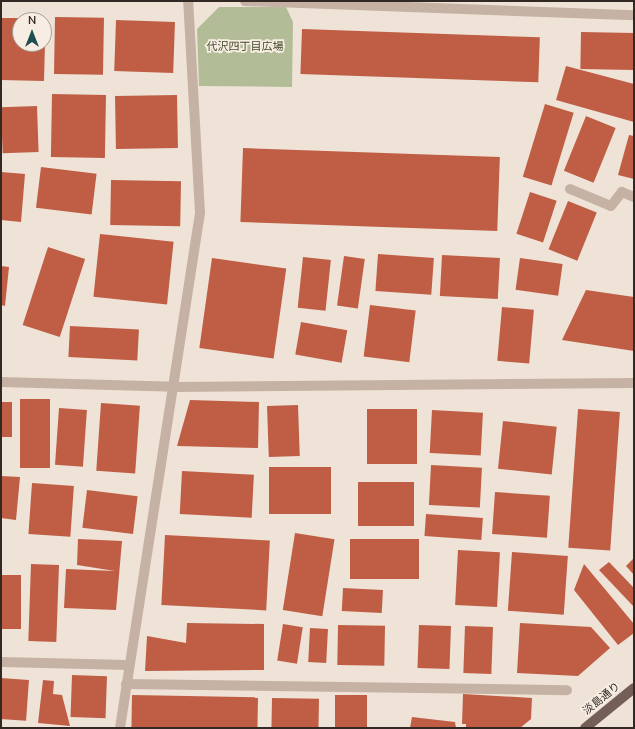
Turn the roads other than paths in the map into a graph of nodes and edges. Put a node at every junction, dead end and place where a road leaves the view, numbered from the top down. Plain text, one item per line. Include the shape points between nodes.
1 (188, 1) edge
2 (245, 1) edge
3 (447, 4) edge
4 (634, 15) edge
5 (570, 189) dead end
6 (634, 197) edge
7 (1, 382) edge
8 (634, 383) edge
9 (175, 387) junction
10 (1, 662) edge
11 (128, 665) junction
12 (126, 684) junction
13 (634, 688) edge
14 (567, 690) dead end
15 (120, 728) edge
16 (585, 728) edge

1 - 9 street via 200,213
2 - 3 street
3 - 4 street
5 - 6 street via 611,206 622,192
7 - 9 street
8 - 9 street
9 - 11 street
10 - 11 street
11 - 12 street
12 - 14 street
12 - 15 street
13 - 16 main road, 淡島通り

